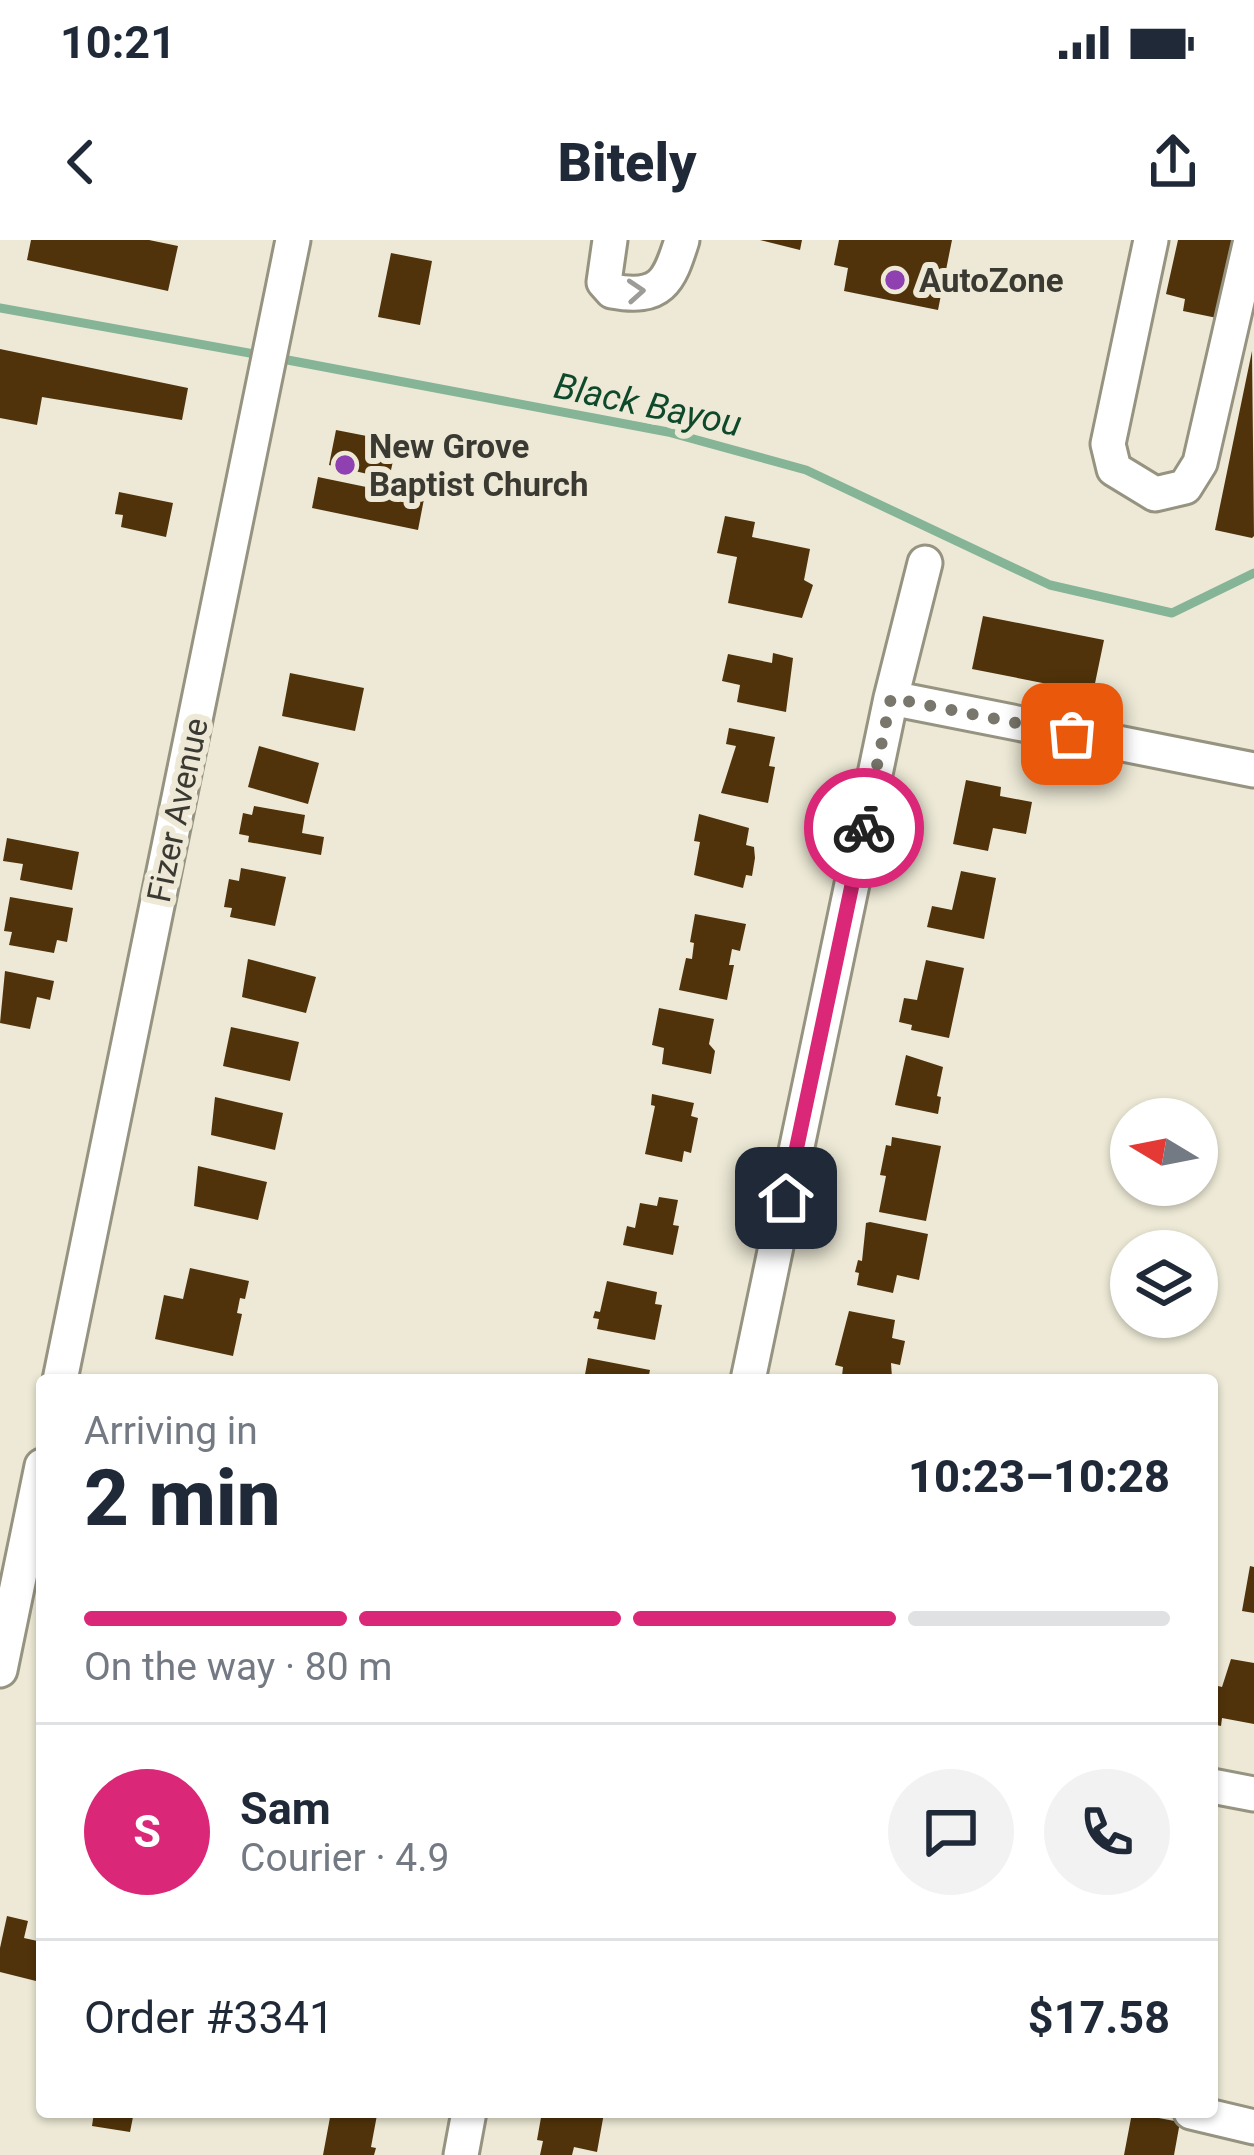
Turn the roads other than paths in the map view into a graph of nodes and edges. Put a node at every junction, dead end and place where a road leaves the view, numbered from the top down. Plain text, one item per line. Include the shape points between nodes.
1 (293, 240) edge
2 (610, 240) edge
3 (682, 240) edge
4 (1151, 240) edge
5 (1251, 240) edge
6 (925, 563) dead end
7 (891, 698) junction
8 (1254, 770) edge
9 (61, 1374) edge
10 (749, 1374) edge
11 (36, 1495) edge
12 (0, 1670) edge
13 (1218, 1787) edge
14 (1254, 1794) edge
15 (469, 2118) edge
16 (1216, 2118) edge
17 (1254, 2127) edge
18 (461, 2155) edge

1 - 9 street, Fizer Avenue
2 -> 3 street via 604,282 630,294 668,280
4 - 5 street via 1108,444 1114,470 1155,494 1185,487 1200,463
6 - 7 street
7 - 8 street
7 - 10 street
11 - 12 street
13 - 14 street
15 - 18 street
16 - 17 street

